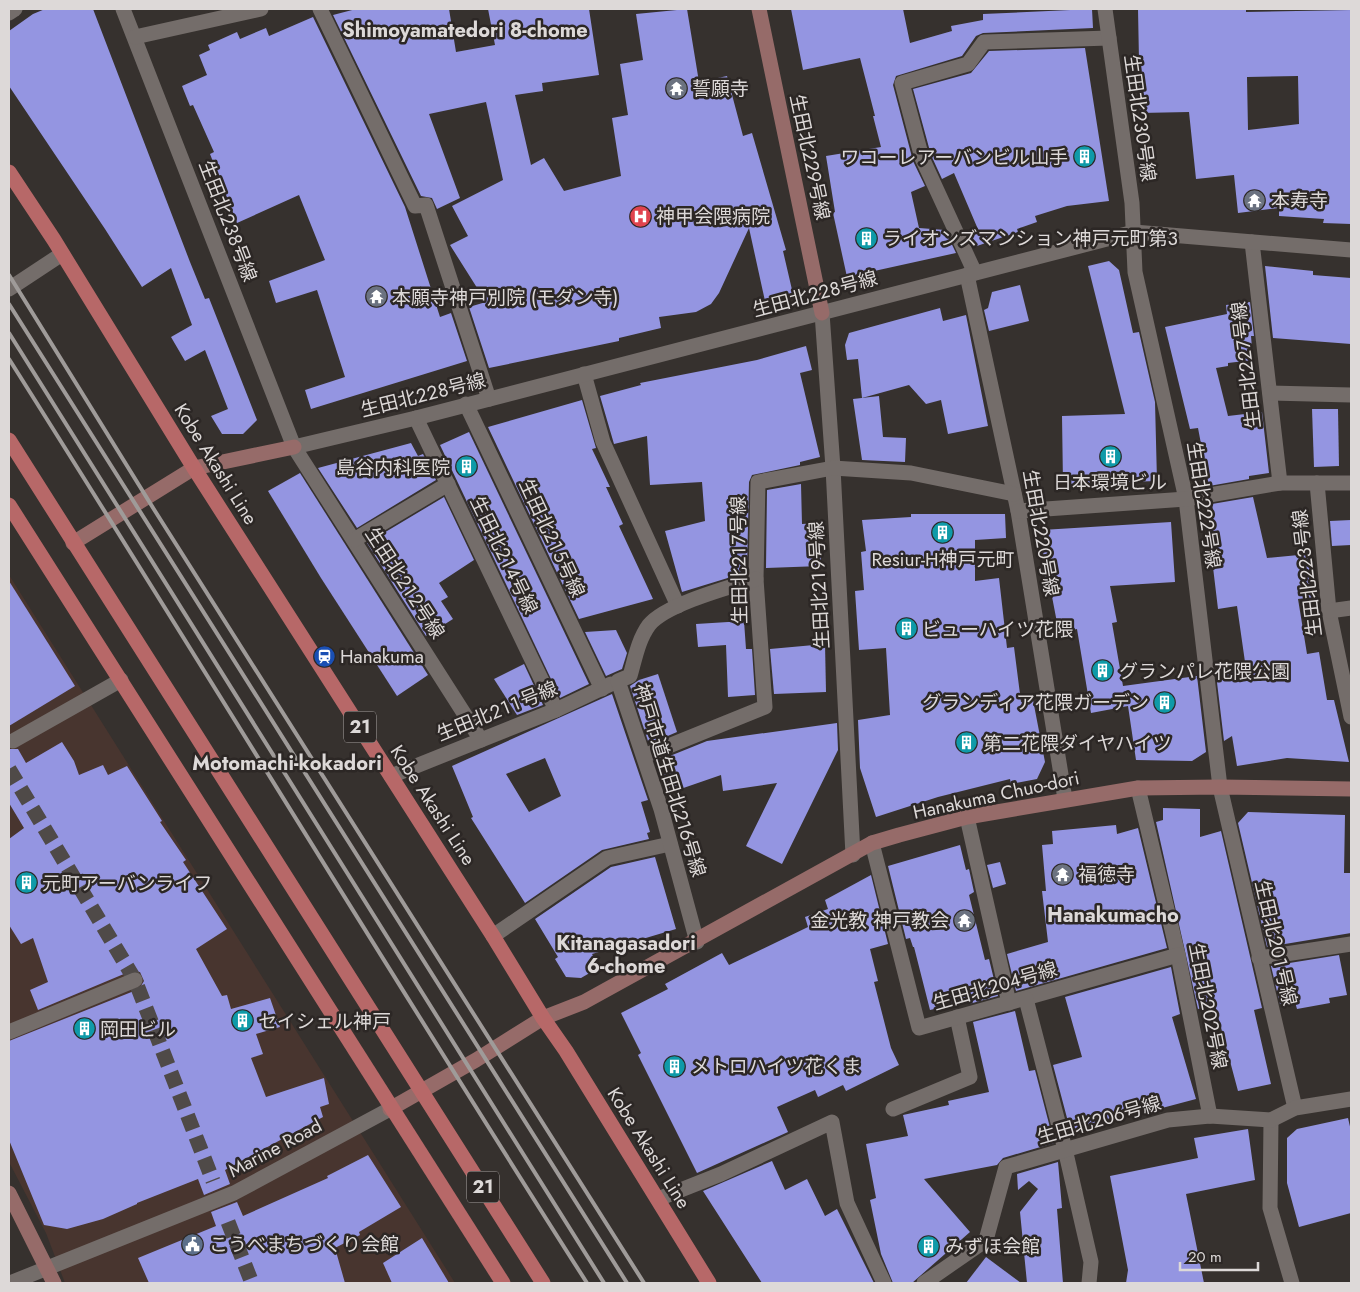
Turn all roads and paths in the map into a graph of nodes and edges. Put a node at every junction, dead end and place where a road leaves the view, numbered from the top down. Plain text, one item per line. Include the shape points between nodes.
1 (15, 9) edge
2 (123, 9) edge
3 (261, 9) edge
4 (320, 9) edge
5 (759, 9) edge
6 (1105, 9) edge
7 (9, 13) edge
8 (135, 37) junction
9 (1109, 38) junction
10 (9, 172) edge
11 (1134, 232) junction
12 (1252, 242) junction
13 (1351, 250) edge
14 (62, 254) junction
15 (971, 274) junction
16 (9, 289) edge
17 (822, 313) junction
18 (584, 374) junction
19 (1270, 393) junction
20 (1351, 395) edge
21 (489, 399) junction
22 (466, 404) junction
23 (416, 418) junction
24 (9, 440) edge
25 (294, 447) junction
26 (194, 468) junction
27 (833, 468) junction
28 (448, 484) junction
29 (1280, 484) junction
30 (1317, 484) junction
31 (1351, 484) edge
32 (1014, 494) junction
33 (1186, 499) junction
34 (9, 505) edge
35 (1018, 511) junction
36 (354, 540) junction
37 (73, 543) junction
38 (756, 579) junction
39 (678, 606) junction
40 (1351, 608) edge
41 (1329, 611) junction
42 (122, 680) junction
43 (618, 681) junction
44 (602, 688) junction
45 (556, 710) junction
46 (1351, 717) edge
47 (481, 740) junction
48 (13, 742) dead end
49 (644, 756) junction
50 (391, 776) junction
51 (1220, 787) junction
52 (1138, 788) junction
53 (1351, 789) edge
54 (1065, 799) junction
55 (967, 817) junction
56 (872, 843) junction
57 (670, 844) junction
58 (852, 855) junction
59 (493, 936) junction
60 (697, 942) junction
61 (1351, 944) edge
62 (1178, 955) junction
63 (1259, 958) junction
64 (135, 980) dead end
65 (1026, 999) junction
66 (1008, 1003) junction
67 (958, 1017) junction
68 (543, 1018) junction
69 (9, 1032) edge
70 (422, 1091) junction
71 (1351, 1099) edge
72 (1294, 1108) junction
73 (390, 1109) junction
74 (893, 1109) dead end
75 (1210, 1116) junction
76 (1271, 1120) junction
77 (1065, 1149) junction
78 (9, 1193) edge
79 (658, 1199) junction
80 (47, 1267) junction
81 (931, 1281) edge
82 (10, 1283) edge
83 (54, 1283) edge
84 (503, 1283) edge
85 (543, 1283) edge
86 (709, 1283) edge
87 (884, 1283) edge
88 (1089, 1283) edge
89 (1292, 1283) edge

1 - 7 street
2 - 8 street, 生田北２３８号線
3 - 8 street
4 - 21 street via 415,206 426,204
5 - 17 street, 生田北２２９号線
6 - 9 street, 生田北２３０号線
8 - 25 street, 生田北２３８号線
9 - 11 street, 生田北２３０号線
9 - 15 street, 生田北２２０号線 via 984,42 968,64 902,83 922,158
10 - 14 main road, Kobe Akashi Line / 21
11 - 12 street, 生田北２２８号線
11 - 15 street, 生田北２２８号線
11 - 33 street, 生田北２２２号線 via 1135,272
12 - 13 street, 生田北２２８号線
12 - 19 street, 生田北２２７号線
14 - 16 street
14 - 26 main road, Kobe Akashi Line / 21
15 - 17 street, 生田北２２８号線
15 - 32 street, 生田北２２０号線
17 - 18 street, 生田北２２８号線
17 - 27 street, 生田北２１９号線
18 - 21 street, 生田北２２８号線
18 - 39 street via 602,442
19 - 20 street
19 - 29 street, 生田北２２７号線
21 - 22 street, 生田北２２８号線
22 - 23 street, 生田北２２８号線
22 - 44 street, 生田北２１５号線
23 - 25 street, 生田北２２８号線
23 - 28 street, 生田北２１４号線
24 - 37 main road, 21
25 - 26 street
25 - 36 street, 生田北２１２号線
26 - 37 street
26 - 50 main road, Kobe Akashi Line / 21
27 - 32 street, 生田北２１７号線 via 911,473
27 - 38 street, 生田北２１７号線 via 758,482
27 - 58 street, 生田北２１９号線
28 - 36 street
28 - 45 street, 生田北２１４号線
29 - 30 street
29 - 33 street
30 - 31 street
30 - 41 street, 生田北２２３号線
32 - 35 street, 生田北２２０号線
33 - 35 street
33 - 51 street, 生田北２２２号線
34 - 42 main road, 21
35 - 54 street, 生田北２２０号線
36 - 47 street, 生田北２１２号線
37 - 70 main road, 21
38 - 39 street, 神戸市道生田北216号線 via 709,592
38 - 49 street, 生田北２１７号線 via 765,707
39 - 43 street, 神戸市道生田北216号線 via 650,623 641,639 630,676
40 - 41 street
41 - 46 street, 生田北２２３号線
42 - 48 street
42 - 73 main road, 21
43 - 44 street, 生田北２１１号線
43 - 49 street, 神戸市道生田北216号線
44 - 45 street, 生田北２１１号線
45 - 47 street, 生田北２１１号線
47 - 50 street, 生田北２１１号線
49 - 57 street, 神戸市道生田北216号線
50 - 59 main road, Kobe Akashi Line / 21
51 - 52 street, Hanakuma Chuo-dori
51 - 53 street, Hanakuma Chuo-dori
51 - 63 street, 生田北２０１号線
52 - 54 street, Hanakuma Chuo-dori
52 - 62 street, 生田北２０２号線
54 - 55 street, Hanakuma Chuo-dori
55 - 56 street, Hanakuma Chuo-dori
55 - 66 street
56 - 58 street, Hanakuma Chuo-dori
56 - 67 street, 生田北２０４号線 via 919,1028
57 - 59 street via 607,858
57 - 60 street, 神戸市道生田北216号線
58 - 60 street, Hanakuma Chuo-dori
59 - 68 main road, Kobe Akashi Line / 21
60 - 68 street, Hanakuma Chuo-dori via 686,945 584,1002
61 - 63 street
62 - 65 street, 生田北２０４号線
62 - 75 street, 生田北２０２号線
63 - 72 street, 生田北２０１号線
64 - 69 street
65 - 66 street, 生田北２０４号線
65 - 77 street
66 - 67 street, 生田北２０４号線
67 - 74 street via 970,1077
68 - 70 street, Marine Road
68 - 79 main road, Kobe Akashi Line / 21
70 - 73 street, Marine Road
70 - 85 main road, 21
71 - 72 street
72 - 76 street
73 - 80 street, Marine Road via 234,1193
73 - 84 main road, 21
75 - 76 street, 生田北２０６号線
75 - 77 street, 生田北２０６号線 via 1168,1120
76 - 89 street via 1270,1208
77 - 81 street, 生田北２０６号線 via 1006,1167 986,1240
77 - 88 street via 1091,1262
78 - 80 street
79 - 86 main road, Kobe Akashi Line / 21
79 - 87 street via 721,1174 832,1122 847,1203
80 - 82 street, Marine Road
80 - 83 street

